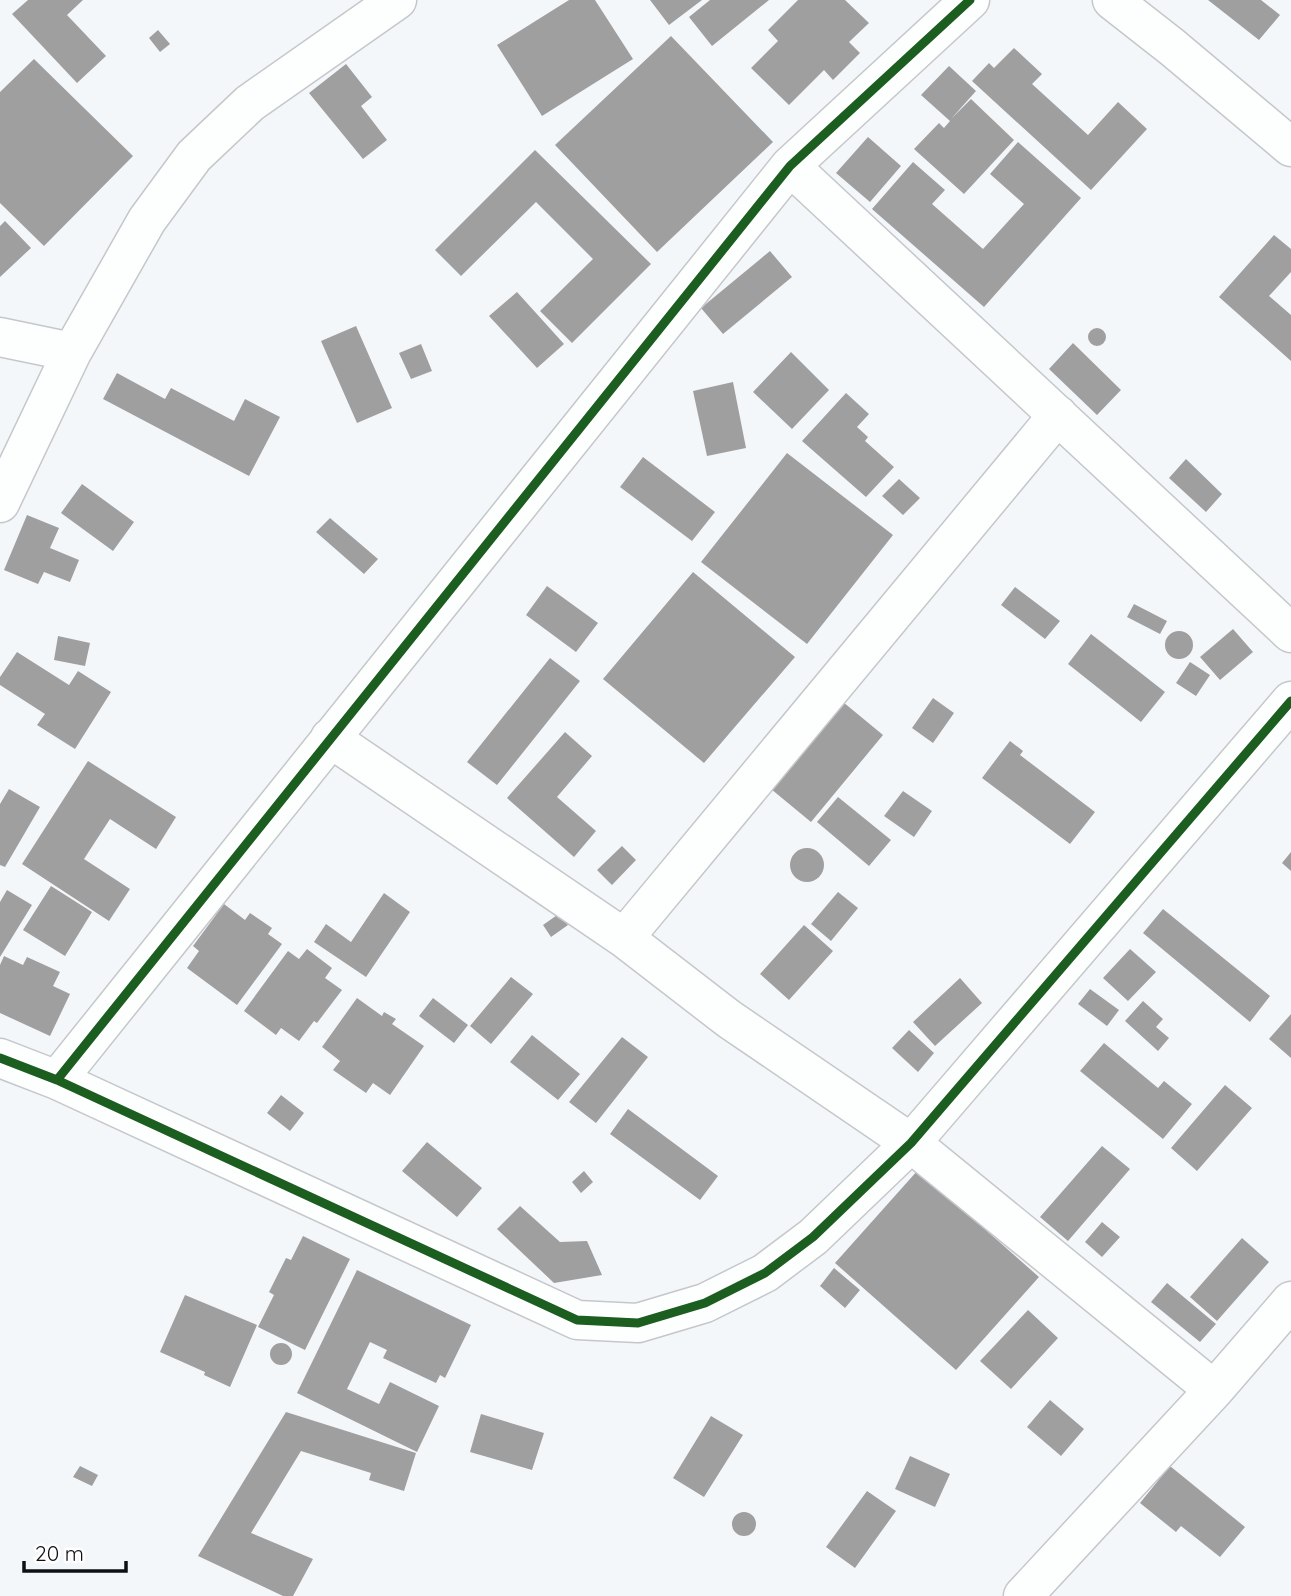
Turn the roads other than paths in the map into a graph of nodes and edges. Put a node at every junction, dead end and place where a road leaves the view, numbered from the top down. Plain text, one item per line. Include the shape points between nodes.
1 (397, 0) edge
2 (971, 0) edge
3 (1112, 0) edge
4 (1291, 147) edge
5 (790, 166) junction
6 (0, 337) edge
7 (72, 352) junction
8 (1058, 415) junction
9 (0, 503) edge
10 (1291, 633) edge
11 (1291, 701) edge
12 (330, 738) junction
13 (624, 938) junction
14 (0, 1058) edge
15 (57, 1080) junction
16 (911, 1143) junction
17 (1291, 1301) edge
18 (1214, 1390) junction
19 (1023, 1596) edge

1 - 7 street via 250,103 194,156 147,220
2 - 5 street
3 - 4 street
5 - 8 street
5 - 12 street
6 - 7 street
7 - 9 street
8 - 10 street
8 - 13 street
11 - 16 street
12 - 13 street
12 - 15 street
13 - 16 street via 729,1019
14 - 15 street
15 - 16 street via 577,1320 638,1323 705,1303 765,1273 813,1237
16 - 18 street
17 - 18 street
18 - 19 street

